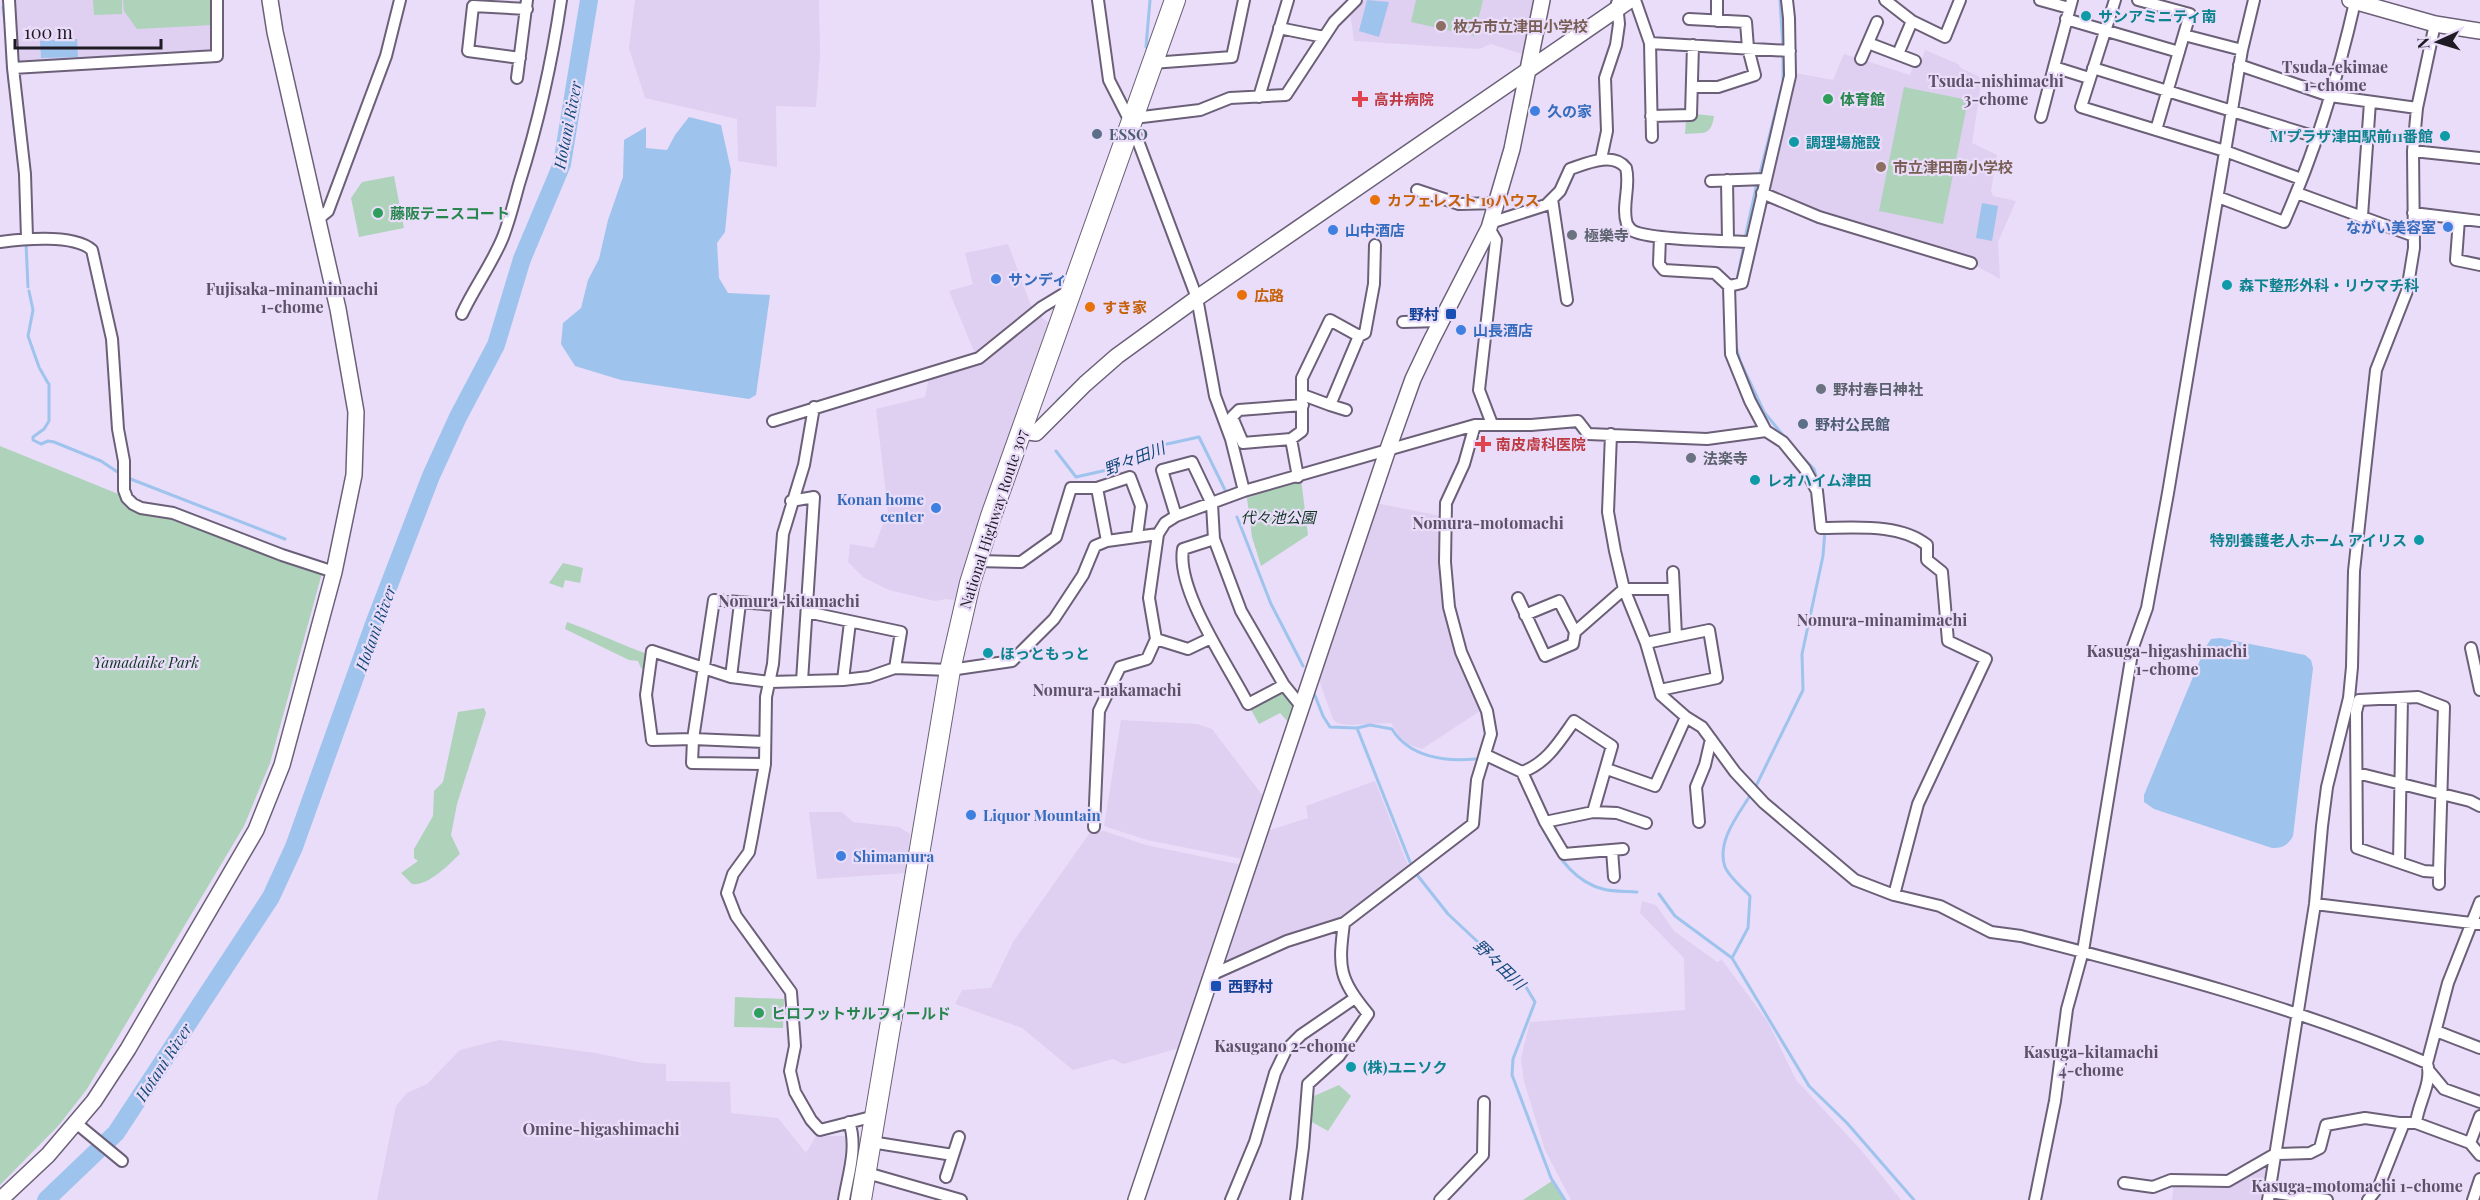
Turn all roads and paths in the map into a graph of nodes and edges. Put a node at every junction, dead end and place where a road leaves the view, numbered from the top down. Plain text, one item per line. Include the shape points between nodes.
1 (9, 0) edge
2 (217, 0) edge
3 (270, 0) edge
4 (400, 0) edge
5 (561, 0) edge
6 (1098, 0) edge
7 (1175, 0) edge
8 (1244, 0) edge
9 (1288, 0) edge
10 (1356, 0) edge
11 (1542, 0) edge
12 (1633, 0) edge
13 (1717, 0) edge
14 (1787, 0) edge
15 (1885, 0) edge
16 (2040, 0) edge
17 (2115, 0) edge
18 (2138, 0) edge
19 (2254, 0) edge
20 (1959, 1) edge
21 (2352, 1) edge
22 (1617, 4) edge
23 (527, 5) edge
24 (2069, 9) edge
25 (1689, 19) dead end
26 (1717, 21) junction
27 (1912, 21) junction
28 (1877, 22) dead end
29 (2435, 24) junction
30 (1279, 28) junction
31 (2105, 30) junction
32 (2480, 31) edge
33 (2184, 35) junction
34 (1324, 37) junction
35 (1650, 44) junction
36 (1868, 44) junction
37 (1693, 45) junction
38 (1748, 48) junction
39 (1783, 50) junction
40 (2242, 50) junction
41 (2179, 52) junction
42 (1898, 54) junction
43 (520, 58) junction
44 (1861, 59) dead end
45 (1915, 61) dead end
46 (2239, 65) junction
47 (1151, 66) junction
48 (2054, 67) junction
49 (13, 68) junction
50 (1530, 68) junction
51 (2091, 73) junction
52 (517, 78) dead end
53 (1692, 87) junction
54 (2168, 90) junction
55 (2330, 96) junction
56 (1259, 97) junction
57 (2370, 102) junction
58 (2417, 108) junction
59 (2232, 110) junction
60 (1651, 116) junction
61 (2041, 117) dead end
62 (1140, 119) junction
63 (2156, 130) junction
64 (1652, 136) dead end
65 (2316, 137) junction
66 (2225, 151) junction
67 (2413, 152) junction
68 (2480, 158) edge
69 (1601, 159) junction
70 (2301, 178) junction
71 (1760, 179) junction
72 (1727, 180) junction
73 (1711, 181) dead end
74 (1417, 190) dead end
75 (1762, 193) junction
76 (2297, 193) junction
77 (2218, 197) junction
78 (1552, 199) junction
79 (1497, 203) junction
80 (2413, 213) junction
81 (2362, 216) junction
82 (318, 219) junction
83 (2459, 219) junction
84 (2480, 221) edge
85 (1490, 225) junction
86 (2414, 236) junction
87 (1660, 237) junction
88 (27, 238) junction
89 (1728, 240) junction
90 (1746, 241) junction
91 (0, 242) edge
92 (1375, 245) dead end
93 (1971, 263) dead end
94 (2480, 265) edge
95 (1734, 285) junction
96 (1071, 290) junction
97 (1197, 298) junction
98 (1567, 300) dead end
99 (462, 314) dead end
100 (1441, 321) junction
101 (1403, 322) dead end
102 (1359, 336) junction
103 (1303, 400) junction
104 (1330, 405) junction
105 (814, 407) junction
106 (1346, 410) dead end
107 (773, 421) dead end
108 (1492, 424) junction
109 (1475, 425) junction
110 (1022, 431) junction
111 (1766, 431) junction
112 (1611, 434) junction
113 (1291, 440) junction
114 (1388, 449) junction
115 (1298, 477) junction
116 (1097, 488) junction
117 (1244, 491) junction
118 (791, 501) junction
119 (1212, 504) junction
120 (1176, 516) junction
121 (1158, 534) junction
122 (1137, 536) junction
123 (1214, 539) junction
124 (1107, 541) junction
125 (977, 561) junction
126 (334, 572) junction
127 (1673, 572) dead end
128 (1624, 589) junction
129 (1673, 589) junction
130 (1518, 598) dead end
131 (740, 603) junction
132 (776, 605) junction
133 (807, 612) junction
134 (1525, 615) junction
135 (850, 622) junction
136 (1575, 632) junction
137 (1676, 636) junction
138 (1211, 638) junction
139 (1156, 639) junction
140 (1646, 643) junction
141 (2471, 648) dead end
142 (2477, 664) edge
143 (705, 666) junction
144 (896, 668) junction
145 (950, 670) junction
146 (731, 677) junction
147 (843, 680) junction
148 (802, 681) junction
149 (770, 682) junction
150 (1284, 686) junction
151 (1660, 690) junction
152 (2480, 690) edge
153 (2402, 698) junction
154 (1301, 706) junction
155 (1686, 717) junction
156 (1711, 739) junction
157 (693, 740) junction
158 (765, 742) junction
159 (1486, 755) junction
160 (765, 764) junction
161 (1607, 769) junction
162 (1522, 772) junction
163 (2356, 773) junction
164 (2399, 785) junction
165 (2442, 795) junction
166 (2480, 806) edge
167 (1593, 812) junction
168 (1545, 822) junction
169 (1699, 822) dead end
170 (1646, 823) dead end
171 (1094, 827) dead end
172 (2399, 862) junction
173 (2439, 872) junction
174 (1614, 877) dead end
175 (2439, 884) dead end
176 (1894, 895) junction
177 (2480, 902) edge
178 (2315, 904) junction
179 (1344, 923) junction
180 (2476, 923) edge
181 (2083, 951) junction
182 (1211, 975) junction
183 (1355, 998) junction
184 (2298, 1014) junction
185 (2436, 1031) junction
186 (2480, 1048) edge
187 (2428, 1068) junction
188 (1484, 1102) dead end
189 (2480, 1102) edge
190 (875, 1116) junction
191 (2480, 1116) edge
192 (849, 1122) junction
193 (2410, 1123) junction
194 (80, 1126) junction
195 (959, 1137) dead end
196 (871, 1142) junction
197 (2470, 1143) junction
198 (2275, 1154) junction
199 (953, 1155) junction
200 (2480, 1155) edge
201 (120, 1159) dead end
202 (867, 1173) junction
203 (946, 1177) dead end
204 (2480, 1179) edge
205 (2124, 1183) dead end
206 (2269, 1196) edge
207 (0, 1200) edge
208 (844, 1200) edge
209 (861, 1200) edge
210 (961, 1200) edge
211 (1136, 1200) edge
212 (1231, 1200) edge
213 (1296, 1200) edge
214 (1440, 1200) edge
215 (2035, 1200) edge
216 (2327, 1200) edge
217 (2368, 1200) edge
218 (2473, 1200) edge

1 - 49 street
2 - 49 street via 217,56
3 - 82 street
4 - 82 street via 386,56 328,211
5 - 99 street via 544,90 514,209 496,253
6 - 62 street via 1109,80
7 - 47 highway, National Highway Route 307
8 - 47 street via 1232,57
9 - 30 street
10 - 34 street
11 - 50 street
12 - 22 street
12 - 35 street
13 - 26 street
14 - 39 street
15 - 27 street
16 - 24 street
17 - 31 street
18 - 33 street via 2190,14
19 - 40 street
20 - 27 street via 1945,37
21 - 29 street
21 - 55 street via 2341,65
22 - 50 street
22 - 69 street via 1616,45 1605,78 1607,131
23 - 43 street
23 - 43 street via 473,6 468,51
24 - 31 street
24 - 48 street
25 - 26 street
26 - 38 street via 1746,22
27 - 42 street
28 - 36 street
29 - 32 street
29 - 58 street
30 - 34 street
30 - 56 street
31 - 41 street
31 - 51 street
33 - 40 street
33 - 41 street
34 - 56 street via 1286,95
35 - 37 street
35 - 60 street
36 - 42 street
36 - 44 street
37 - 38 street
37 - 53 street
38 - 39 street
38 - 53 street via 1755,75 1718,87
39 - 71 street via 1790,76
40 - 46 street
41 - 54 street
42 - 45 street
43 - 52 street
46 - 55 street
46 - 59 street
47 - 62 highway, National Highway Route 307
48 - 51 street
48 - 61 street
49 - 88 street via 25,174
50 - 79 street
50 - 97 street
51 - 54 street
51 - 63 street via 2081,107
53 - 60 street via 1691,115
54 - 59 street
54 - 63 street
55 - 57 street
55 - 65 street
56 - 62 street via 1230,98 1200,110
57 - 58 street
57 - 81 street
58 - 67 street
59 - 65 street
59 - 66 street
60 - 64 street
62 - 96 highway, National Highway Route 307
62 - 97 street
63 - 66 street
65 - 70 street
66 - 70 street
66 - 77 street
67 - 68 street
67 - 80 street
69 - 78 street via 1570,169
69 - 87 street via 1626,168 1626,215 1630,228
70 - 76 street
71 - 72 street
71 - 75 street
72 - 73 street
72 - 89 street
74 - 79 street via 1459,204
75 - 90 street
75 - 93 street via 1819,217
76 - 77 street via 2284,222
76 - 81 street
77 - 181 street via 2149,597 2133,647
78 - 85 street via 1546,205
78 - 98 street
79 - 85 street
80 - 83 street
80 - 86 street
81 - 86 street
82 - 126 street via 356,412 354,475
83 - 84 street
83 - 94 street via 2456,260
85 - 100 street
85 - 108 street via 1496,240 1479,390
86 - 178 street via 2407,291 2376,370 2354,571 2349,698 2327,786
87 - 89 street
87 - 95 street via 1659,264 1664,270 1715,273
88 - 91 street
88 - 126 street via 85,244 92,250 112,339 126,498 141,508 173,513
89 - 90 street
90 - 95 street via 1742,283
92 - 102 street via 1374,284 1365,333
95 - 111 street via 1731,354
96 - 105 street via 1042,307 979,358
96 - 110 highway, National Highway Route 307
97 - 110 street via 1117,356 1036,433
97 - 117 street via 1215,396
100 - 101 street
100 - 114 street via 1413,379
102 - 103 street via 1330,320 1302,378
102 - 104 street
103 - 104 street
103 - 113 street via 1302,431
103 - 113 street via 1239,410 1233,417 1243,443
104 - 106 street
105 - 107 street
105 - 118 street via 804,465
108 - 109 street
108 - 112 street via 1578,421 1588,434
109 - 114 street
109 - 159 street via 1464,464 1446,503 1445,562 1448,604 1491,734
110 - 125 highway, National Highway Route 307
111 - 112 street via 1707,439
111 - 176 street via 1783,442 1805,469 1817,491 1825,528 1899,532 1927,545 1927,560 1942,572 1948,641 1986,659 1918,804
112 - 128 street via 1608,512
113 - 115 street
114 - 115 street
114 - 154 street
115 - 117 street
116 - 122 street via 1130,477 1141,506
116 - 124 street
116 - 125 street via 1071,488 1056,537 1021,562
117 - 119 street
118 - 132 street via 783,534
118 - 133 street via 814,497
119 - 120 street
119 - 120 street via 1192,462 1162,470
119 - 123 street
120 - 121 street
121 - 122 street
121 - 139 street via 1149,598
122 - 124 street
123 - 138 street via 1183,549 1181,559 1194,604
123 - 150 street via 1241,611
124 - 145 street via 1095,546 1083,575 1054,619 1012,661
125 - 145 highway, National Highway Route 307
126 - 194 street via 282,765 256,830
127 - 129 street
128 - 129 street
128 - 136 street
128 - 140 street
129 - 137 street
130 - 134 street
131 - 132 street
131 - 143 street via 714,600
131 - 146 street
132 - 149 street
133 - 135 street
133 - 148 street
134 - 136 street via 1559,602
134 - 136 street via 1545,656 1573,644
135 - 144 street via 901,632
135 - 147 street
137 - 140 street
137 - 151 street via 1709,630 1717,678
138 - 139 street via 1188,649
138 - 150 street via 1248,704
139 - 171 street via 1147,659 1120,668 1099,711
140 - 151 street
141 - 142 street
142 - 152 street
143 - 146 street
143 - 157 street
143 - 157 street via 652,651 646,695 652,740
144 - 145 street
144 - 147 street via 869,678
145 - 190 highway, National Highway Route 307
146 - 149 street
147 - 148 street
148 - 149 street
149 - 158 street
150 - 154 street
151 - 155 street
153 - 163 street via 2359,700
153 - 164 street
153 - 165 street via 2418,697 2444,707
154 - 182 street
155 - 156 street
155 - 161 street via 1655,786
156 - 169 street via 1696,787
156 - 176 street via 1754,792 1855,880
157 - 158 street
157 - 160 street via 692,763
158 - 160 street
159 - 162 street
159 - 179 street via 1477,780 1473,824
160 - 192 street via 749,852 733,874 727,892 736,916 791,992 795,1046 790,1071 799,1100 820,1130
161 - 162 street via 1612,746 1574,721 1550,756
161 - 167 street
162 - 168 street
163 - 164 street
163 - 172 street via 2357,848
164 - 165 street
164 - 172 street
165 - 166 street
165 - 173 street
167 - 168 street
167 - 170 street via 1617,813
168 - 174 street via 1564,854 1617,849
172 - 173 street
173 - 175 street
176 - 181 street via 1940,906 1991,932
177 - 180 street
178 - 180 street
178 - 184 street
179 - 182 street via 1287,941
179 - 183 street via 1342,976
180 - 185 street via 2457,957
181 - 184 street
181 - 215 street via 2067,1010 2055,1101
182 - 211 street
183 - 212 street via 1286,1050
183 - 213 street via 1368,1014 1339,1056 1308,1084
184 - 187 street via 2359,1035
184 - 198 street
185 - 186 street
185 - 187 street
187 - 189 street via 2444,1089
187 - 193 street
188 - 214 street via 1483,1155
190 - 192 street
190 - 196 highway, National Highway Route 307
191 - 197 street
192 - 208 street via 852,1158
193 - 197 street
193 - 198 street via 2365,1118 2326,1125 2320,1148 2310,1153
193 - 217 street
194 - 201 street
194 - 207 street
195 - 199 street
196 - 199 street
196 - 202 highway, National Highway Route 307
197 - 200 street
198 - 205 street via 2228,1181 2171,1180 2153,1187
198 - 206 street
199 - 203 street
202 - 209 highway, National Highway Route 307
202 - 210 street
204 - 218 street
206 - 216 street

